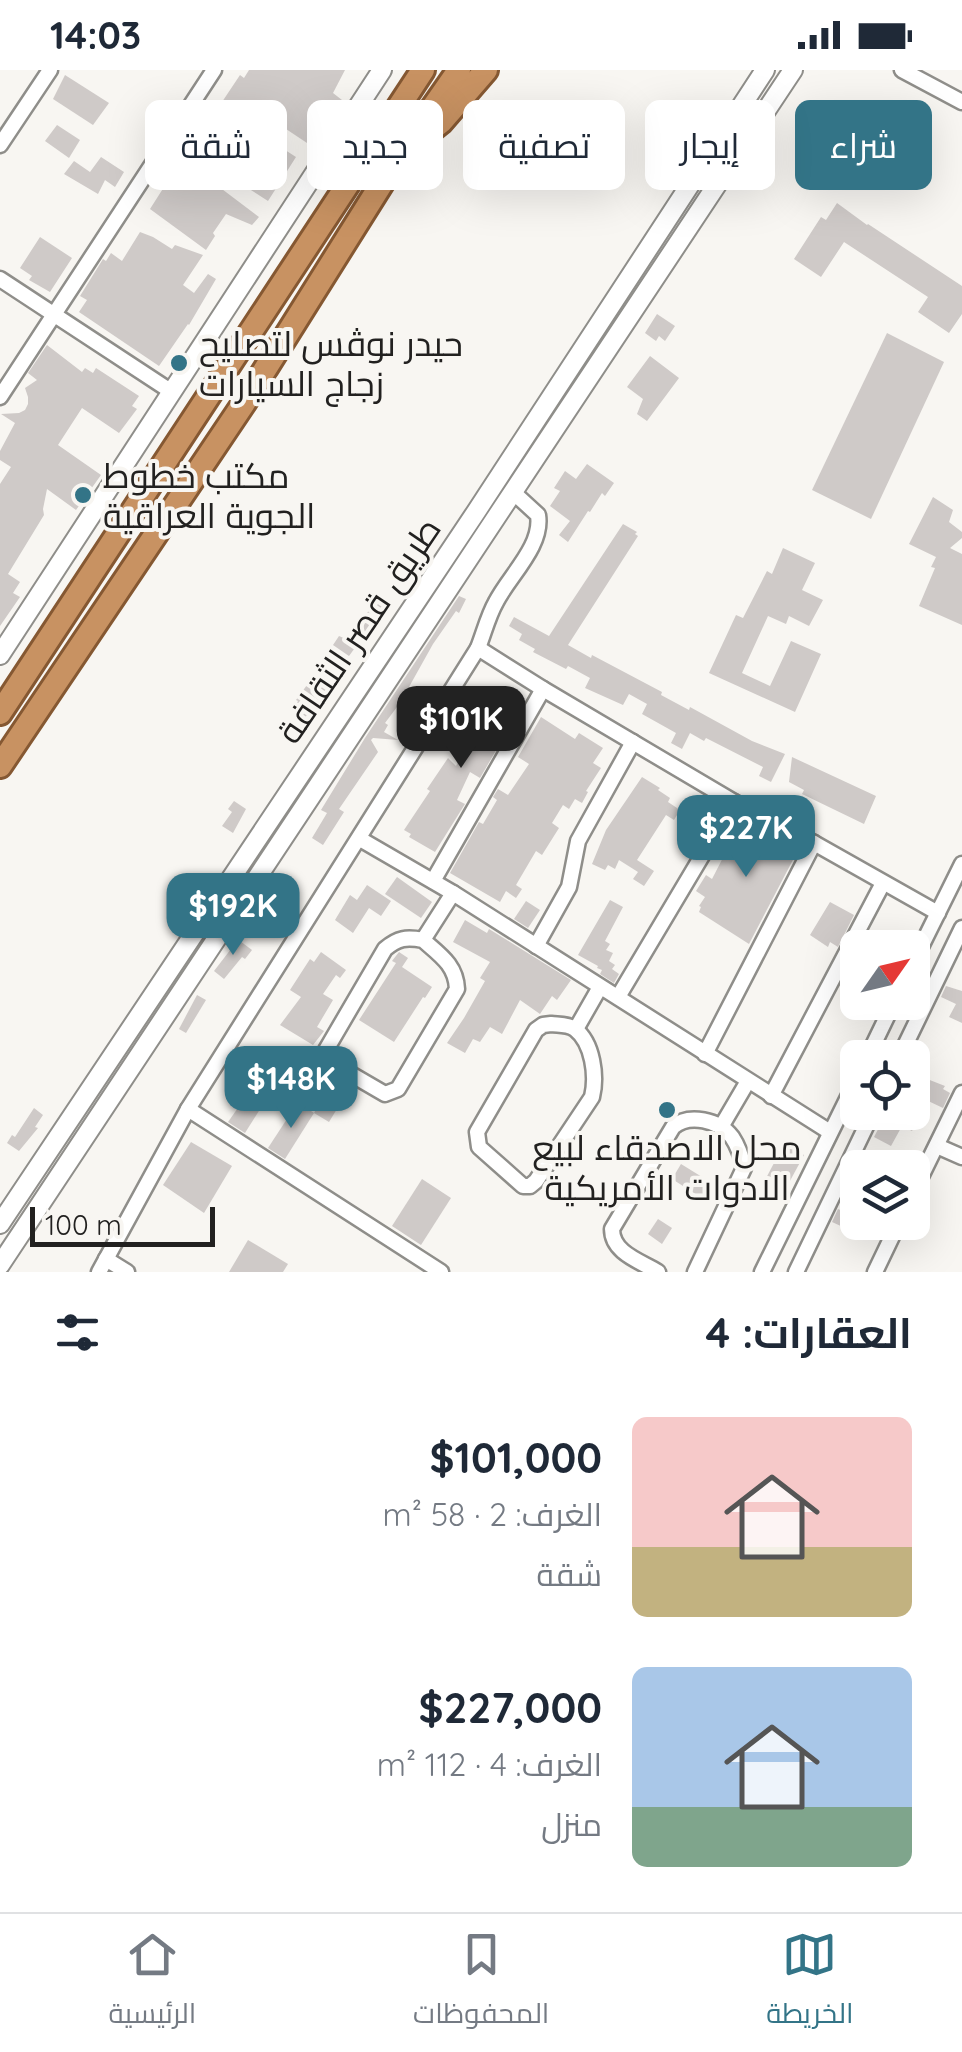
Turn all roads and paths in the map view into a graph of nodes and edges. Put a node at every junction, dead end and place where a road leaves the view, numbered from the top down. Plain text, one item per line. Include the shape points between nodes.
1 (50, 70) edge
2 (214, 70) edge
3 (382, 70) edge
4 (423, 70) edge
5 (459, 70) edge
6 (486, 70) edge
7 (765, 70) edge
8 (793, 70) edge
9 (902, 70) edge
10 (438, 100) edge
11 (962, 102) edge
12 (443, 120) edge
13 (0, 145) edge
14 (378, 190) edge
15 (0, 279) edge
16 (54, 315) junction
17 (250, 330) junction
18 (278, 350) junction
19 (215, 384) junction
20 (172, 392) junction
21 (0, 396) edge
22 (244, 403) junction
23 (514, 493) junction
24 (478, 648) junction
25 (0, 655) edge
26 (543, 689) junction
27 (0, 713) edge
28 (632, 742) junction
29 (0, 766) edge
30 (734, 802) junction
31 (360, 838) junction
32 (814, 843) junction
33 (962, 864) edge
34 (433, 880) junction
35 (883, 883) junction
36 (453, 893) junction
37 (938, 913) junction
38 (962, 928) edge
39 (930, 930) edge
40 (423, 940) junction
41 (536, 946) junction
42 (600, 987) junction
43 (618, 997) junction
44 (576, 1029) junction
45 (908, 1040) edge
46 (705, 1054) junction
47 (748, 1081) junction
48 (962, 1092) edge
49 (770, 1096) junction
50 (188, 1109) junction
51 (840, 1112) edge
52 (721, 1128) junction
53 (863, 1130) edge
54 (830, 1132) junction
55 (937, 1146) junction
56 (962, 1157) edge
57 (930, 1160) edge
58 (0, 1224) edge
59 (890, 1240) edge
60 (0, 1265) edge
61 (102, 1265) edge
62 (127, 1272) edge
63 (441, 1272) edge
64 (658, 1272) edge
65 (695, 1272) edge
66 (762, 1272) edge
67 (796, 1272) edge
68 (875, 1272) edge

1 - 13 street
2 - 16 street
3 - 20 street
4 - 17 highway
5 - 10 highway
6 - 12 highway
7 - 58 street, طريق قصر الثقافة
8 - 23 street, طريق قصر الثقافة
9 - 11 street
14 - 18 highway
15 - 16 street
16 - 20 street
16 - 21 street
17 - 18 highway via 256,351
17 - 19 highway
18 - 22 highway
19 - 22 highway via 236,384
19 - 27 highway
20 - 25 street
22 - 29 highway
23 - 24 street via 538,515 540,526 494,604
23 - 60 street, طريق قصر الثقافة
24 - 26 street
24 - 31 street
26 - 28 street
26 - 34 street
28 - 30 street
28 - 41 street via 578,841 569,887
30 - 32 street
30 - 43 street
31 - 34 street
31 - 50 street
32 - 35 street
32 - 46 street
33 - 37 street
34 - 36 street
35 - 37 street
35 - 49 street
36 - 40 street
36 - 41 street
37 - 39 street
38 - 45 street
40 - 40 street via 406,937 385,949 326,1050 330,1062 385,1094 398,1089 457,989 450,964
41 - 42 street
42 - 43 street
42 - 44 street
43 - 46 street
44 - 44 street via 551,1024 536,1030 478,1132 479,1147 523,1186 536,1180 592,1097 596,1069
46 - 47 street
47 - 49 street
47 - 52 street
48 - 55 street
49 - 54 street
50 - 61 street
50 - 63 street
51 - 54 street
52 - 64 street via 678,1122 612,1229 618,1248
52 - 65 street via 744,1168
53 - 67 street
54 - 66 street
55 - 56 street
55 - 57 street
59 - 68 street
61 - 62 street

